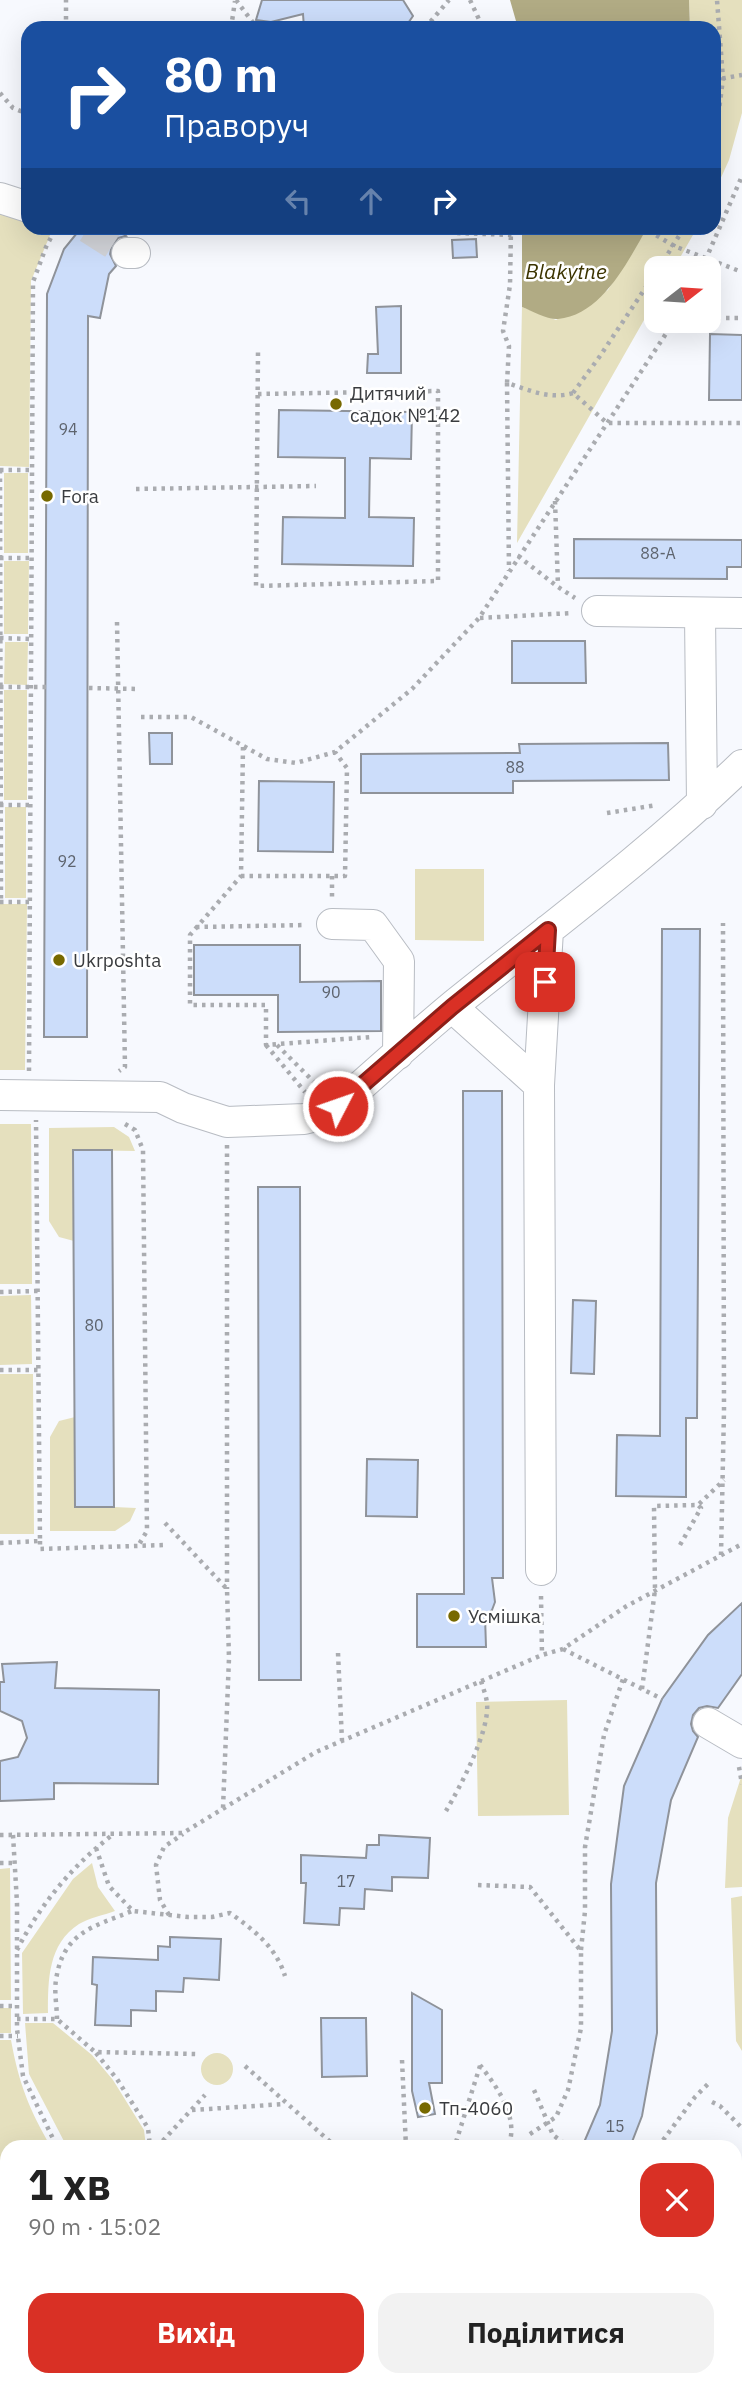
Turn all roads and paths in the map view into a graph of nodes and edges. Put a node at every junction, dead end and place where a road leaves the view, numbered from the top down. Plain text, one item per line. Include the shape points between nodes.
1 (66, 0) edge
2 (236, 0) edge
3 (449, 0) edge
4 (470, 0) edge
5 (717, 0) edge
6 (66, 21) edge
7 (232, 21) edge
8 (252, 21) edge
9 (431, 21) edge
10 (480, 21) edge
11 (719, 21) edge
12 (721, 53) edge
13 (742, 75) edge
14 (723, 79) junction
15 (0, 93) edge
16 (721, 94) edge
17 (21, 111) edge
18 (742, 176) edge
19 (0, 198) edge
20 (21, 206) edge
21 (721, 226) edge
22 (52, 235) edge
23 (512, 235) edge
24 (656, 235) edge
25 (680, 235) edge
26 (717, 235) edge
27 (674, 246) junction
28 (667, 256) edge
29 (698, 256) edge
30 (709, 256) edge
31 (721, 265) edge
32 (742, 272) edge
33 (644, 291) edge
34 (721, 318) edge
35 (742, 318) edge
36 (666, 333) edge
37 (258, 352) dead end
38 (507, 383) junction
39 (573, 393) junction
40 (258, 394) junction
41 (607, 423) junction
42 (742, 423) edge
43 (0, 470) edge
44 (32, 470) junction
45 (316, 486) dead end
46 (257, 488) junction
47 (136, 489) dead end
48 (555, 501) junction
49 (518, 556) junction
50 (0, 558) edge
51 (31, 558) junction
52 (509, 572) junction
53 (558, 587) junction
54 (597, 611) junction
55 (742, 613) edge
56 (700, 614) junction
57 (479, 618) junction
58 (117, 622) dead end
59 (0, 638) edge
60 (31, 639) junction
61 (0, 687) edge
62 (46, 687) dead end
63 (30, 688) junction
64 (89, 688) dead end
65 (117, 688) junction
66 (140, 689) dead end
67 (141, 718) dead end
68 (243, 747) junction
69 (335, 752) junction
70 (742, 765) edge
71 (667, 803) dead end
72 (702, 804) junction
73 (0, 805) edge
74 (30, 805) junction
75 (607, 813) dead end
76 (242, 876) junction
77 (0, 902) edge
78 (30, 902) junction
79 (723, 923) dead end
80 (332, 925) joint
81 (196, 927) junction
82 (548, 930) junction
83 (452, 1007) junction
84 (398, 1044) junction
85 (266, 1045) junction
86 (277, 1045) junction
87 (117, 1073) dead end
88 (9, 1084) edge
89 (539, 1085) junction
90 (33, 1096) junction
91 (331, 1110) junction
92 (117, 1119) dead end
93 (227, 1122) junction
94 (38, 1291) junction
95 (0, 1292) edge
96 (0, 1370) edge
97 (39, 1370) junction
98 (724, 1480) junction
99 (698, 1505) junction
100 (165, 1523) dead end
101 (40, 1541) junction
102 (0, 1543) edge
103 (742, 1544) edge
104 (165, 1545) dead end
105 (680, 1545) dead end
106 (138, 1546) junction
107 (721, 1555) junction
108 (541, 1570) joint
109 (227, 1589) junction
110 (656, 1590) junction
111 (563, 1649) junction
112 (338, 1653) dead end
113 (542, 1655) junction
114 (623, 1679) junction
115 (481, 1681) junction
116 (642, 1689) junction
117 (662, 1699) dead end
118 (708, 1723) dead end
119 (342, 1741) junction
120 (740, 1755) edge
121 (742, 1784) edge
122 (223, 1809) junction
123 (446, 1811) dead end
124 (183, 1833) junction
125 (0, 1835) edge
126 (13, 1835) junction
127 (111, 1836) junction
128 (96, 1848) junction
129 (0, 1863) edge
130 (13, 1863) junction
131 (478, 1885) dead end
132 (133, 1911) junction
133 (169, 1915) junction
134 (17, 1950) junction
135 (581, 1951) junction
136 (285, 1976) dead end
137 (0, 2006) edge
138 (17, 2006) junction
139 (17, 2019) junction
140 (57, 2019) junction
141 (0, 2036) edge
142 (18, 2036) junction
143 (95, 2052) junction
144 (197, 2054) dead end
145 (402, 2060) dead end
146 (244, 2066) dead end
147 (711, 2081) dead end
148 (534, 2090) dead end
149 (205, 2095) dead end
150 (712, 2102) dead end
151 (286, 2104) junction
152 (192, 2110) junction
153 (547, 2124) junction
154 (742, 2128) edge
155 (527, 2136) dead end
156 (54, 2140) edge
157 (149, 2140) edge
158 (164, 2140) edge
159 (328, 2140) edge
160 (406, 2140) edge
161 (457, 2140) edge
162 (512, 2140) edge
163 (560, 2140) edge
164 (663, 2140) edge

1 - 6 path
2 - 7 path
2 - 8 path
3 - 9 path
4 - 10 path
5 - 11 path
12 - 14 path
13 - 14 path
14 - 16 path
15 - 17 path
18 - 21 path
19 - 20 street
22 - 44 path via 33,282
23 - 38 path via 503,331 509,345
24 - 27 path
25 - 27 path
26 - 30 path
27 - 28 path
27 - 29 path
31 - 32 path
33 - 39 path
34 - 35 path
36 - 41 path
37 - 40 path
38 - 39 path via 545,395
38 - 52 path
39 - 41 path
40 - 46 path
40 - 46 path via 438,391 438,581 256,586
41 - 42 path
41 - 48 path
43 - 44 path
43 - 50 path
44 - 51 path
45 - 46 path
46 - 47 path
48 - 49 path
48 - 53 path
49 - 52 path
49 - 53 path
50 - 51 path
50 - 59 path
51 - 60 path
52 - 57 path
53 - 54 path
54 - 56 street
54 - 57 path
55 - 56 street
56 - 72 street
57 - 69 path via 412,688
58 - 65 path
59 - 60 path
59 - 61 path
60 - 63 path
61 - 63 path
61 - 73 path
62 - 63 path
63 - 74 path
64 - 65 path
65 - 66 path
65 - 87 path via 125,1067
67 - 68 path via 191,717
68 - 69 path via 267,759 296,763
68 - 76 path
69 - 76 path via 347,768 345,876
70 - 72 street
71 - 75 path
72 - 82 street
73 - 74 path
73 - 77 path
74 - 78 path
76 - 81 path
77 - 78 path
78 - 90 path
79 - 98 path
80 - 81 path
80 - 84 street via 373,925 399,961
81 - 85 path via 190,934 190,1004 266,1004
82 - 83 street
82 - 89 street
83 - 84 street
83 - 89 street
84 - 86 path
84 - 91 street
85 - 86 path
85 - 91 path
86 - 91 path
88 - 90 street
88 - 90 path
89 - 108 street
90 - 93 street via 160,1097
90 - 94 path
91 - 93 street via 304,1119
92 - 106 path via 135,1130 143,1150 147,1531
93 - 109 path
94 - 95 path
94 - 97 path
96 - 97 path
97 - 101 path
98 - 99 path
98 - 107 path
99 - 105 path via 701,1508
99 - 110 path via 654,1506
100 - 109 path
101 - 102 path
101 - 106 path via 40,1549
103 - 107 path
104 - 106 path
107 - 110 path
108 - 113 path
109 - 122 path
110 - 111 path
110 - 116 path
111 - 113 path
111 - 114 path
112 - 119 path
113 - 115 path
114 - 116 path
114 - 135 path via 604,1735 585,1847
115 - 119 path
115 - 123 path via 487,1705 480,1741
116 - 117 path
118 - 120 street
119 - 122 path
120 - 121 path
122 - 124 path
124 - 127 path
124 - 133 path via 164,1847 156,1865 160,1900
125 - 126 path
126 - 127 path
126 - 130 path
127 - 128 path
128 - 132 path via 109,1886
128 - 134 path via 69,1872
129 - 130 path
130 - 134 path
131 - 135 path via 530,1886
132 - 133 path
132 - 140 path via 69,1943 55,1981
133 - 136 path via 230,1913 253,1928 281,1962
134 - 138 path
135 - 153 path via 581,2028 568,2090 556,2117
137 - 138 path
138 - 139 path
139 - 140 path
139 - 142 path
140 - 143 path
141 - 142 path
142 - 156 path via 23,2076
143 - 144 path
143 - 157 path via 148,2128
145 - 160 path
146 - 151 path
147 - 164 path
148 - 153 path
149 - 152 path
150 - 154 path
151 - 152 path
151 - 159 path
152 - 158 path
153 - 155 path
153 - 163 path
161 - 162 path via 480,2065 498,2088

